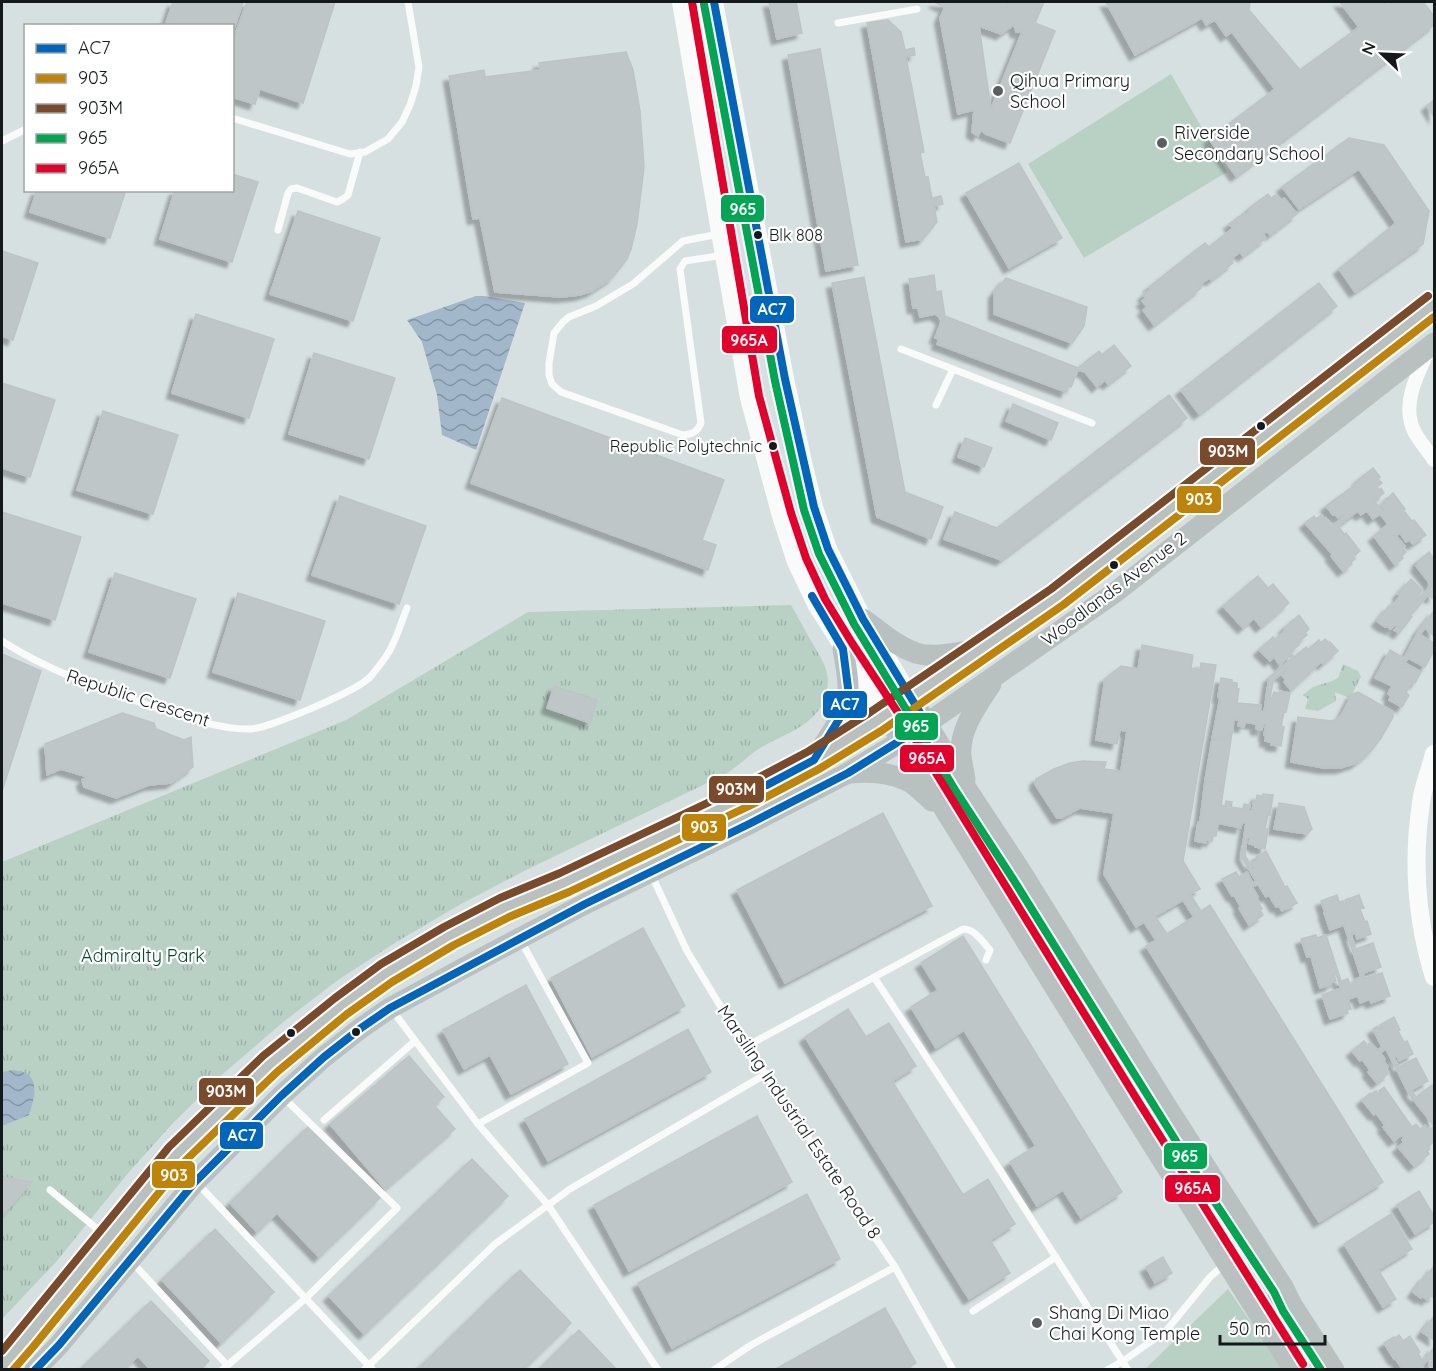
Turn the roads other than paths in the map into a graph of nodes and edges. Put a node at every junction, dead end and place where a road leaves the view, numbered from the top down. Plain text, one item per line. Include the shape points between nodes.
1 (408, 2) edge
2 (681, 2) edge
3 (714, 2) edge
4 (917, 9) dead end
5 (838, 23) dead end
6 (234, 119) edge
7 (24, 130) edge
8 (2, 141) edge
9 (360, 152) junction
10 (278, 230) dead end
11 (720, 234) junction
12 (724, 255) junction
13 (1434, 304) edge
14 (1432, 344) edge
15 (901, 349) dead end
16 (953, 369) junction
17 (936, 405) dead end
18 (1092, 423) dead end
19 (1432, 454) edge
20 (407, 608) dead end
21 (863, 619) junction
22 (2, 641) edge
23 (985, 648) junction
24 (843, 649) junction
25 (996, 675) junction
26 (911, 698) junction
27 (886, 715) junction
28 (927, 724) junction
29 (903, 740) junction
30 (1434, 754) edge
31 (814, 760) junction
32 (848, 773) junction
33 (966, 788) junction
34 (949, 814) junction
35 (639, 847) junction
36 (650, 872) junction
37 (520, 939) junction
38 (986, 960) dead end
39 (1434, 976) edge
40 (874, 977) junction
41 (390, 1008) junction
42 (415, 1041) junction
43 (747, 1046) junction
44 (766, 1074) junction
45 (281, 1096) junction
46 (324, 1120) dead end
47 (478, 1124) junction
48 (195, 1182) junction
49 (50, 1190) dead end
50 (548, 1205) junction
51 (109, 1238) junction
52 (1056, 1257) junction
53 (129, 1260) junction
54 (1227, 1262) junction
55 (896, 1267) junction
56 (1283, 1287) junction
57 (306, 1298) junction
58 (973, 1311) dead end
59 (1278, 1345) junction
60 (1123, 1361) junction
61 (224, 1367) edge
62 (2, 1368) edge
63 (369, 1368) edge
64 (35, 1370) edge
65 (658, 1370) edge
66 (714, 1370) edge
67 (953, 1370) edge
68 (1107, 1370) edge
69 (1128, 1370) edge
70 (1294, 1370) edge
71 (1334, 1370) edge

1 - 9 lane via 419,67 413,95 402,122 388,139
2 - 11 main road
3 - 21 main road via 804,467 828,549
4 - 5 lane
6 - 9 lane via 350,154
7 - 8 lane
9 - 10 lane via 344,199 337,202 291,189
11 - 12 main road
11 - 12 lane via 683,241 633,284 563,322 554,333 549,363 552,384 561,392 692,435 701,423 680,269 685,261
12 - 24 main road via 749,398 781,516 796,562
13 - 23 main road, Woodlands Avenue 2 via 1057,597
14 - 19 street via 1414,384 1410,409 1411,424
14 - 25 main road, Woodlands Avenue 2 via 1113,594
15 - 16 lane
16 - 17 lane
16 - 18 lane
20 - 22 lane, Republic Crescent via 391,648 370,678 304,712 252,729 177,715 90,685
21 - 23 main road via 918,653 941,655
21 - 26 main road
23 - 26 main road, Woodlands Avenue 2
24 - 27 main road
24 - 31 main road via 847,699
25 - 28 main road, Woodlands Avenue 2
25 - 33 main road via 964,731 961,754
26 - 27 main road, Woodlands Avenue 2
26 - 28 main road
27 - 29 main road
27 - 31 main road, Woodlands Avenue 2
28 - 29 main road, Woodlands Avenue 2
28 - 33 main road
29 - 32 main road, Woodlands Avenue 2
29 - 34 main road
30 - 39 main road via 1421,801 1415,860 1420,919
31 - 35 main road, Woodlands Avenue 2
32 - 34 main road via 871,771 911,783
32 - 36 main road, Woodlands Avenue 2
33 - 56 main road
34 - 54 main road
35 - 36 lane, Marsiling Industrial Estate Road 8
35 - 51 main road, Woodlands Avenue 2 via 449,936 349,1000 270,1064 177,1155
36 - 37 main road, Woodlands Avenue 2
36 - 43 lane, Marsiling Industrial Estate Road 8 via 687,951
37 - 41 main road, Woodlands Avenue 2
37 - 47 lane via 588,1063
38 - 40 lane via 990,950 974,931 963,929
40 - 43 lane
40 - 52 lane
41 - 42 lane
41 - 45 main road, Woodlands Avenue 2 via 333,1050
42 - 46 lane
42 - 47 lane
43 - 44 lane, Marsiling Industrial Estate Road 8
44 - 50 lane
44 - 55 lane, Marsiling Industrial Estate Road 8
45 - 48 main road, Woodlands Avenue 2
45 - 57 lane via 397,1208
47 - 50 lane
48 - 53 main road, Woodlands Avenue 2
48 - 57 lane
49 - 51 lane
50 - 63 lane via 495,1244
50 - 65 lane
51 - 62 main road, Woodlands Avenue 2
52 - 58 lane
52 - 60 lane
53 - 61 lane
53 - 64 main road, Woodlands Avenue 2
54 - 59 main road
54 - 60 lane via 1166,1330
55 - 66 lane via 751,1345
55 - 67 lane, Marsiling Industrial Estate Road 8
56 - 59 main road via 1276,1302
56 - 71 main road
57 - 61 lane
57 - 63 lane
59 - 70 main road
60 - 68 lane
60 - 69 lane

